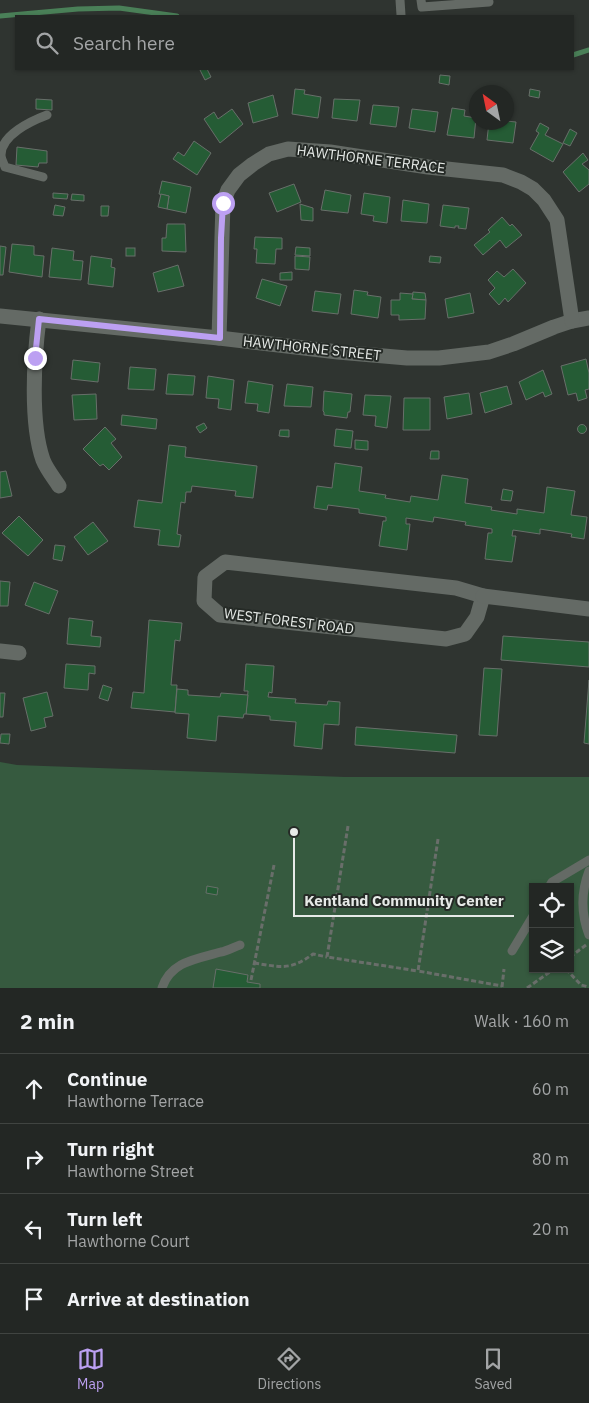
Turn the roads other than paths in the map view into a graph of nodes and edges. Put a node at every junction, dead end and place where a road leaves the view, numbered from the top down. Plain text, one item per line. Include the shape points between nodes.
1 (400, 0) edge
2 (421, 0) edge
3 (489, 2) dead end
4 (401, 15) dead end
5 (47, 116) dead end
6 (1, 155) edge
7 (43, 178) dead end
8 (0, 316) edge
9 (589, 318) edge
10 (39, 319) junction
11 (572, 321) junction
12 (220, 338) junction
13 (59, 486) dead end
14 (483, 596) junction
15 (589, 609) edge
16 (0, 651) edge
17 (20, 653) dead end
18 (589, 860) edge
19 (589, 871) edge
20 (551, 883) edge
21 (529, 923) edge
22 (588, 940) edge
23 (240, 945) dead end
24 (512, 951) dead end
25 (162, 988) edge

1 - 4 lane
2 - 3 lane via 422,7
5 - 6 lane via 28,123 6,140
6 - 7 lane via 5,167
8 - 10 street, HAWTHORNE STREET
9 - 11 street, HAWTHORNE STREET
10 - 12 street, HAWTHORNE STREET
10 - 13 street via 35,358 38,440 44,461
11 - 12 street, HAWTHORNE STREET via 489,352 439,358 338,352
11 - 12 street, HAWTHORNE TERRACE via 556,220 533,189 503,175 288,149 270,154 239,175 223,203
14 - 14 street, WEST FOREST ROAD via 456,588 225,562 204,577 204,601 220,615 446,639 465,634 477,617
14 - 15 street, WEST FOREST ROAD
16 - 17 street
18 - 20 lane
19 - 22 lane via 583,886
21 - 24 lane
23 - 25 lane via 189,960 173,969

